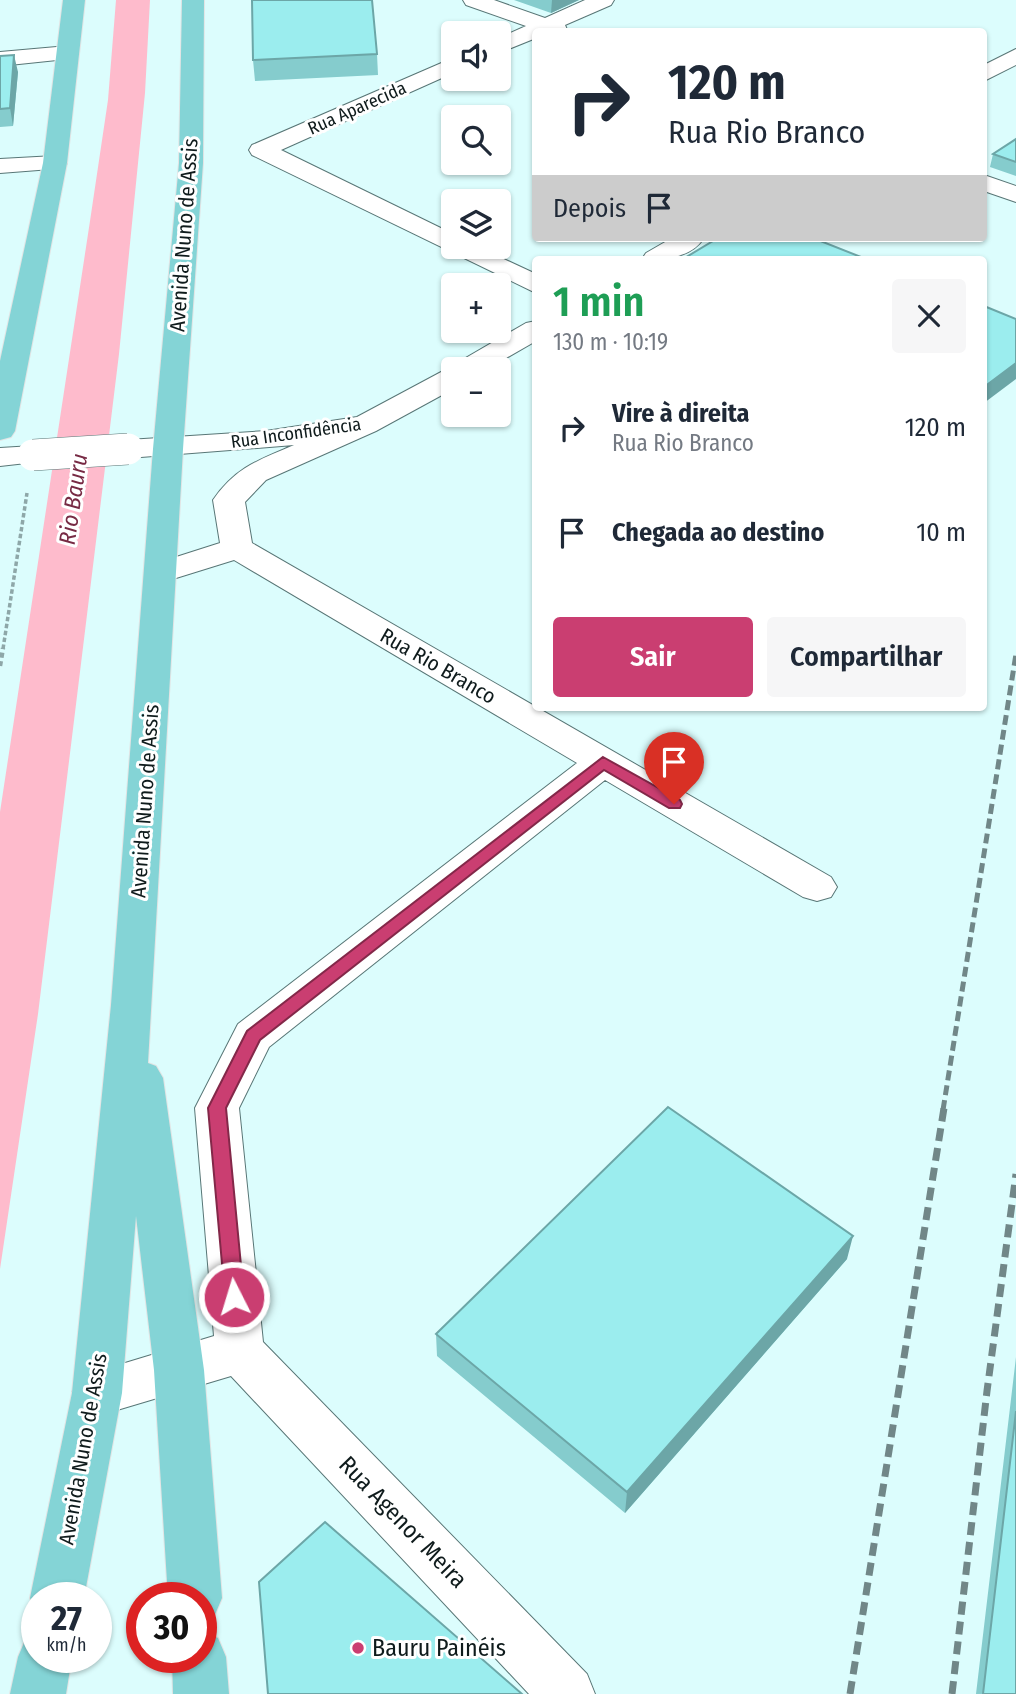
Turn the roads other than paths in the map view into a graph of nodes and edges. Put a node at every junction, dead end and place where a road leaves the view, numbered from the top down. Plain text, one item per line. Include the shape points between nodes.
1 (74, 0) edge
2 (193, 0) edge
3 (474, 0) edge
4 (603, 0) edge
5 (553, 28) edge
6 (532, 35) edge
7 (511, 42) edge
8 (68, 53) junction
9 (1016, 56) edge
10 (0, 59) edge
11 (441, 70) edge
12 (987, 72) edge
13 (55, 163) junction
14 (0, 166) edge
15 (987, 184) edge
16 (1016, 194) edge
17 (441, 239) edge
18 (684, 242) edge
19 (660, 256) edge
20 (483, 259) edge
21 (532, 283) edge
22 (532, 331) edge
23 (488, 357) edge
24 (441, 384) edge
25 (365, 425) junction
26 (0, 431) edge
27 (168, 449) junction
28 (0, 457) edge
29 (237, 548) junction
30 (160, 573) junction
31 (603, 762) junction
32 (817, 887) dead end
33 (132, 1005) junction
34 (240, 1351) junction
35 (179, 1370) junction
36 (97, 1393) junction
37 (60, 1582) edge
38 (194, 1582) edge
39 (42, 1673) edge
40 (199, 1673) edge
41 (38, 1694) edge
42 (201, 1694) edge
43 (567, 1694) edge

1 - 8 main road
2 - 27 main road, Avenida Nuno de Assis via 191,163
3 - 5 street
4 - 5 street
6 - 7 street
8 - 10 street
8 - 13 main road
9 - 12 street
11 - 17 street, Rua Aparecida via 261,150
13 - 14 street
13 - 26 main road
15 - 16 street
18 - 19 street
20 - 21 street
22 - 23 street
24 - 25 street, Rua Inconfidência
25 - 27 street, Rua Inconfidência
25 - 29 street via 254,473 229,500
27 - 28 street, Rua Inconfidência, bridge
27 - 30 main road, Avenida Nuno de Assis
29 - 30 street
29 - 31 street, Rua Rio Branco
30 - 33 main road, Avenida Nuno de Assis
31 - 32 street, Rua Rio Branco
31 - 34 street via 253,1036 217,1108
33 - 35 main road
33 - 36 main road, Avenida Nuno de Assis
34 - 35 street
34 - 43 street, Rua Agenor Meira
35 - 36 street
35 - 38 main road
36 - 37 main road, Avenida Nuno de Assis
39 - 41 main road
40 - 42 main road

